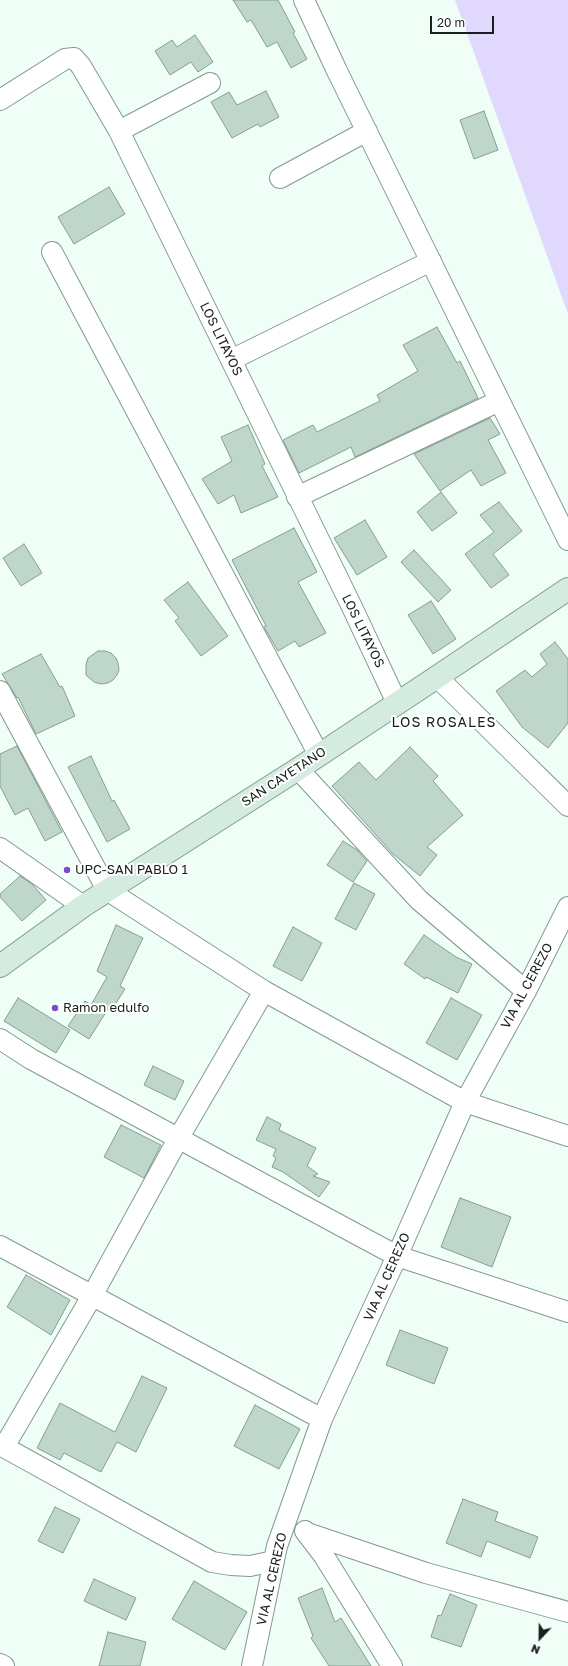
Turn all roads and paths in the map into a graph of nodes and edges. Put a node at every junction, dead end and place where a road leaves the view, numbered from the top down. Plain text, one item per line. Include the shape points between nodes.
1 (304, 0) edge
2 (210, 83) dead end
3 (0, 100) edge
4 (119, 131) junction
5 (367, 131) junction
6 (280, 178) dead end
7 (52, 252) dead end
8 (431, 261) junction
9 (231, 360) junction
10 (499, 401) junction
11 (297, 497) junction
12 (568, 540) edge
13 (568, 589) edge
14 (438, 677) junction
15 (0, 691) edge
16 (397, 703) junction
17 (319, 754) junction
18 (298, 769) junction
19 (568, 806) edge
20 (0, 848) edge
21 (107, 890) junction
22 (83, 906) junction
23 (568, 907) edge
24 (0, 966) edge
25 (264, 991) junction
26 (526, 991) junction
27 (0, 1039) edge
28 (465, 1102) junction
29 (568, 1136) edge
30 (178, 1138) junction
31 (0, 1246) edge
32 (397, 1256) junction
33 (92, 1296) junction
34 (568, 1312) edge
35 (322, 1419) junction
36 (2, 1446) edge
37 (290, 1509) junction
38 (307, 1533) junction
39 (274, 1561) junction
40 (568, 1612) edge
41 (0, 1664) edge
42 (4, 1666) edge
43 (252, 1666) edge
44 (392, 1666) edge

1 - 5 street
2 - 4 street
3 - 4 street, LOS LITAYOS via 65,58 74,58
4 - 9 street, LOS LITAYOS
5 - 6 street
5 - 8 street
7 - 17 street
8 - 9 street
8 - 10 street
9 - 11 street, LOS LITAYOS
10 - 11 street
10 - 12 street
11 - 16 street, LOS LITAYOS
13 - 14 main road, SAN CAYETANO
14 - 16 main road, SAN CAYETANO
14 - 19 street
15 - 21 street
16 - 17 main road, SAN CAYETANO
17 - 18 main road, SAN CAYETANO
18 - 21 main road, SAN CAYETANO
18 - 26 street via 419,900
20 - 22 street
21 - 22 main road, SAN CAYETANO
21 - 25 street
22 - 24 main road, SAN CAYETANO
23 - 26 street, VIA AL CEREZO
25 - 28 street
25 - 30 street
26 - 28 street, VIA AL CEREZO
27 - 30 street via 31,1059
28 - 29 street
28 - 32 street, VIA AL CEREZO
30 - 32 street
30 - 33 street
31 - 33 street
32 - 34 street
32 - 35 street, VIA AL CEREZO
33 - 35 street
33 - 36 street
35 - 37 street, VIA AL CEREZO
36 - 39 street via 212,1562 250,1566
37 - 38 street
37 - 39 street, VIA AL CEREZO
38 - 40 street via 426,1573
38 - 44 street
39 - 43 street, VIA AL CEREZO
41 - 42 street

